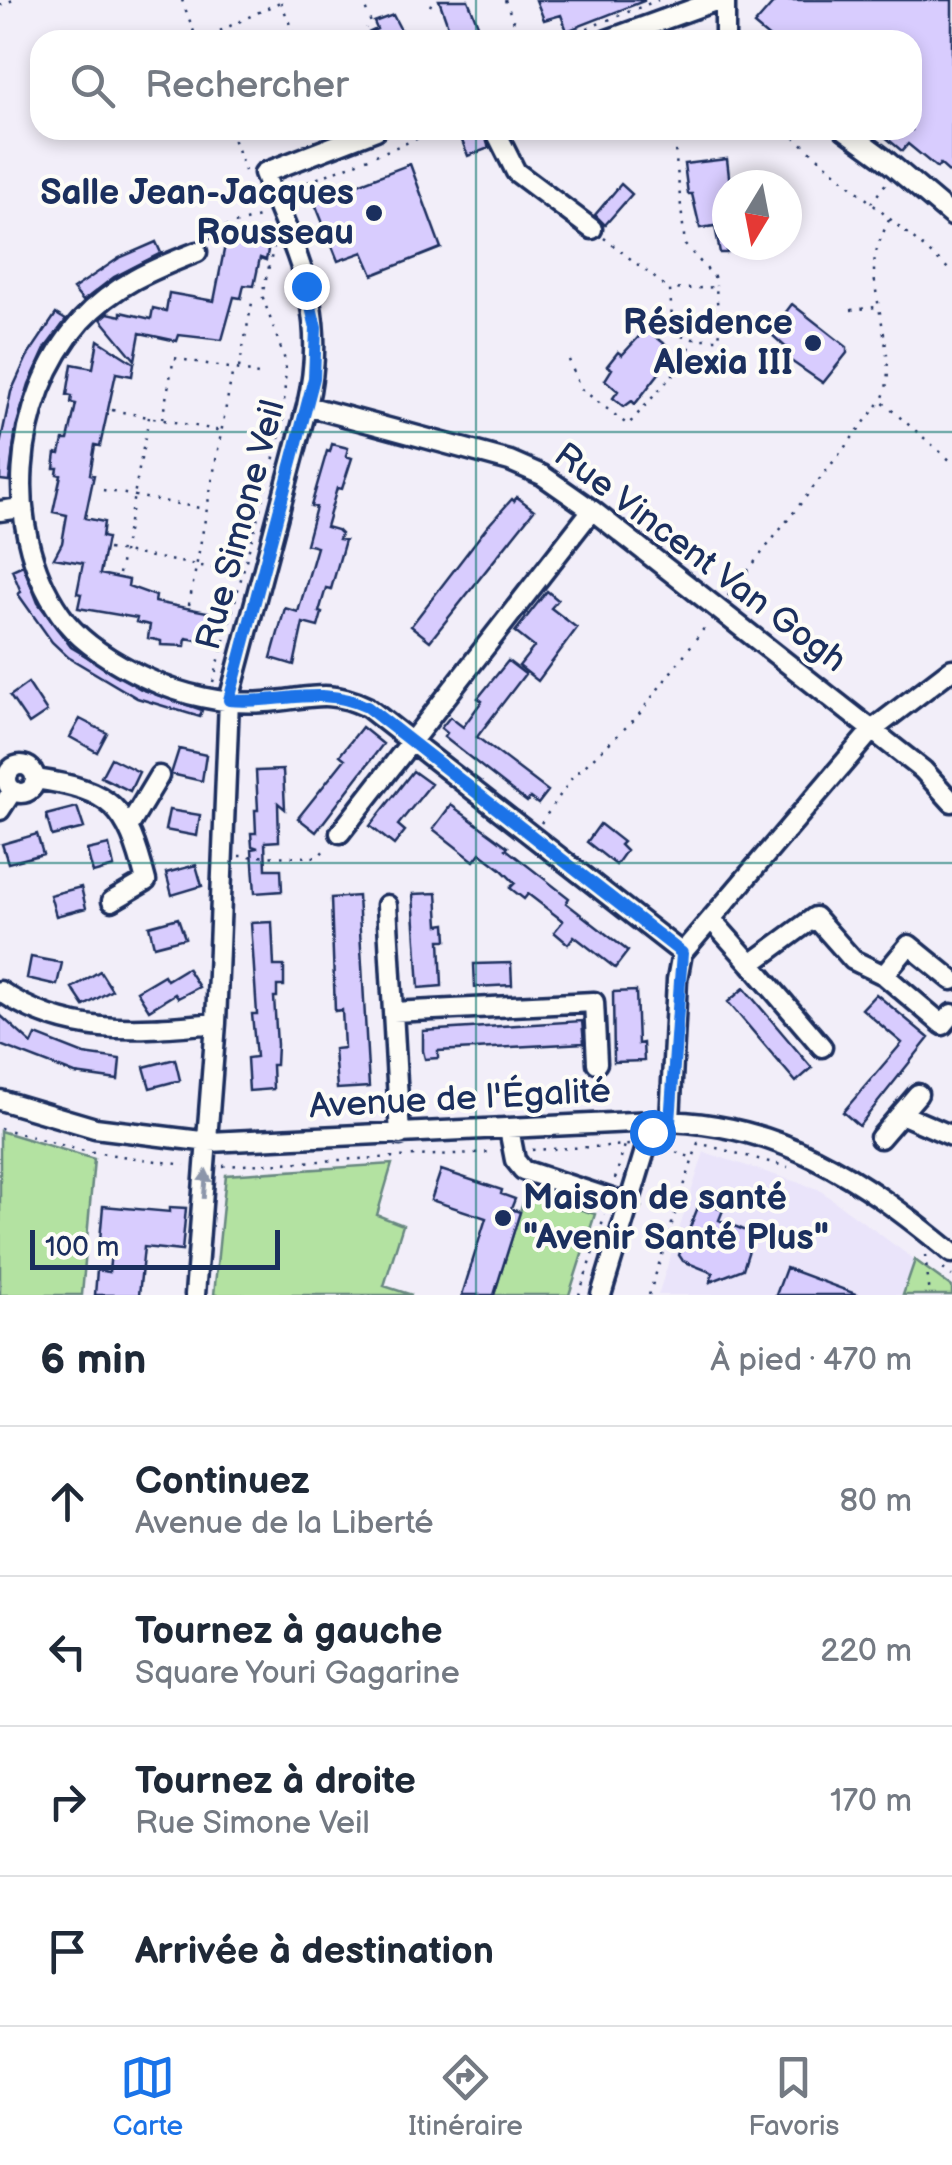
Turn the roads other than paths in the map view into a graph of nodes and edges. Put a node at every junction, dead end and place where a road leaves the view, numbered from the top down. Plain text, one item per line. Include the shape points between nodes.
1 (718, 0) edge
2 (725, 0) edge
3 (635, 30) edge
4 (725, 30) edge
5 (350, 140) edge
6 (501, 140) edge
7 (859, 140) edge
8 (952, 216) edge
9 (592, 229) road end
10 (197, 252) road end
11 (307, 406) junction
12 (21, 508) junction
13 (592, 510) junction
14 (0, 511) edge
15 (952, 669) edge
16 (229, 700) junction
17 (872, 730) junction
18 (412, 741) junction
19 (7, 760) edge
20 (159, 776) dead end
21 (36, 779) junction
22 (13, 790) junction
23 (952, 802) edge
24 (0, 810) edge
25 (130, 826) junction
26 (340, 833) road end
27 (112, 901) dead end
28 (387, 904) dead end
29 (711, 918) junction
30 (682, 953) junction
31 (751, 964) junction
32 (884, 976) junction
33 (952, 980) edge
34 (0, 991) edge
35 (393, 1012) junction
36 (952, 1014) edge
37 (216, 1023) junction
38 (822, 1048) dead end
39 (597, 1063) dead end
40 (918, 1094) dead end
41 (0, 1100) edge
42 (900, 1114) junction
43 (662, 1122) junction
44 (509, 1129) junction
45 (400, 1136) junction
46 (952, 1136) edge
47 (880, 1138) dead end
48 (209, 1142) junction
49 (630, 1204) junction
50 (952, 1253) edge
51 (195, 1295) edge
52 (601, 1295) edge

1 - 3 street
2 - 4 street
5 - 11 street, Rue Simone Veil via 264,173 314,318 316,358
6 - 9 street via 516,172
7 - 8 street
10 - 12 street via 120,287 64,344 28,422
11 - 13 street, Rue Vincent Van Gogh via 521,465
11 - 16 street, Rue Simone Veil
12 - 14 street
12 - 16 street via 40,578 70,628 146,678
13 - 17 street, Rue Vincent Van Gogh
13 - 18 street
15 - 17 street
16 - 18 street via 337,695 367,707
16 - 37 street, Rue Simone Veil
17 - 23 street, Rue Vincent Van Gogh
17 - 29 street
18 - 26 street
18 - 30 street
19 - 21 street via 30,767
19 - 22 street
20 - 25 street
21 - 22 street via 29,791
21 - 25 street via 95,793
22 - 24 street
25 - 27 street via 146,881
28 - 35 street
29 - 30 street
29 - 31 street
30 - 43 street
31 - 32 street via 815,916 853,960
31 - 38 street
32 - 33 street via 909,945
32 - 36 street via 943,1025
34 - 37 street via 49,1016 106,1029
35 - 39 street via 594,1002
35 - 45 street
37 - 48 street, Rue Simone Veil
40 - 42 street
41 - 48 street, Avenue de l'Égalité via 96,1128
42 - 46 street
42 - 47 street
43 - 44 street, Avenue de l'Égalité
43 - 49 street
43 - 50 street, Avenue de l'Égalité via 756,1136 828,1163
44 - 45 street, Avenue de l'Égalité
44 - 49 street via 514,1160 523,1170
45 - 48 street, Avenue de l'Égalité
51 -> 48 street, Rue Simone Veil
49 - 52 street

